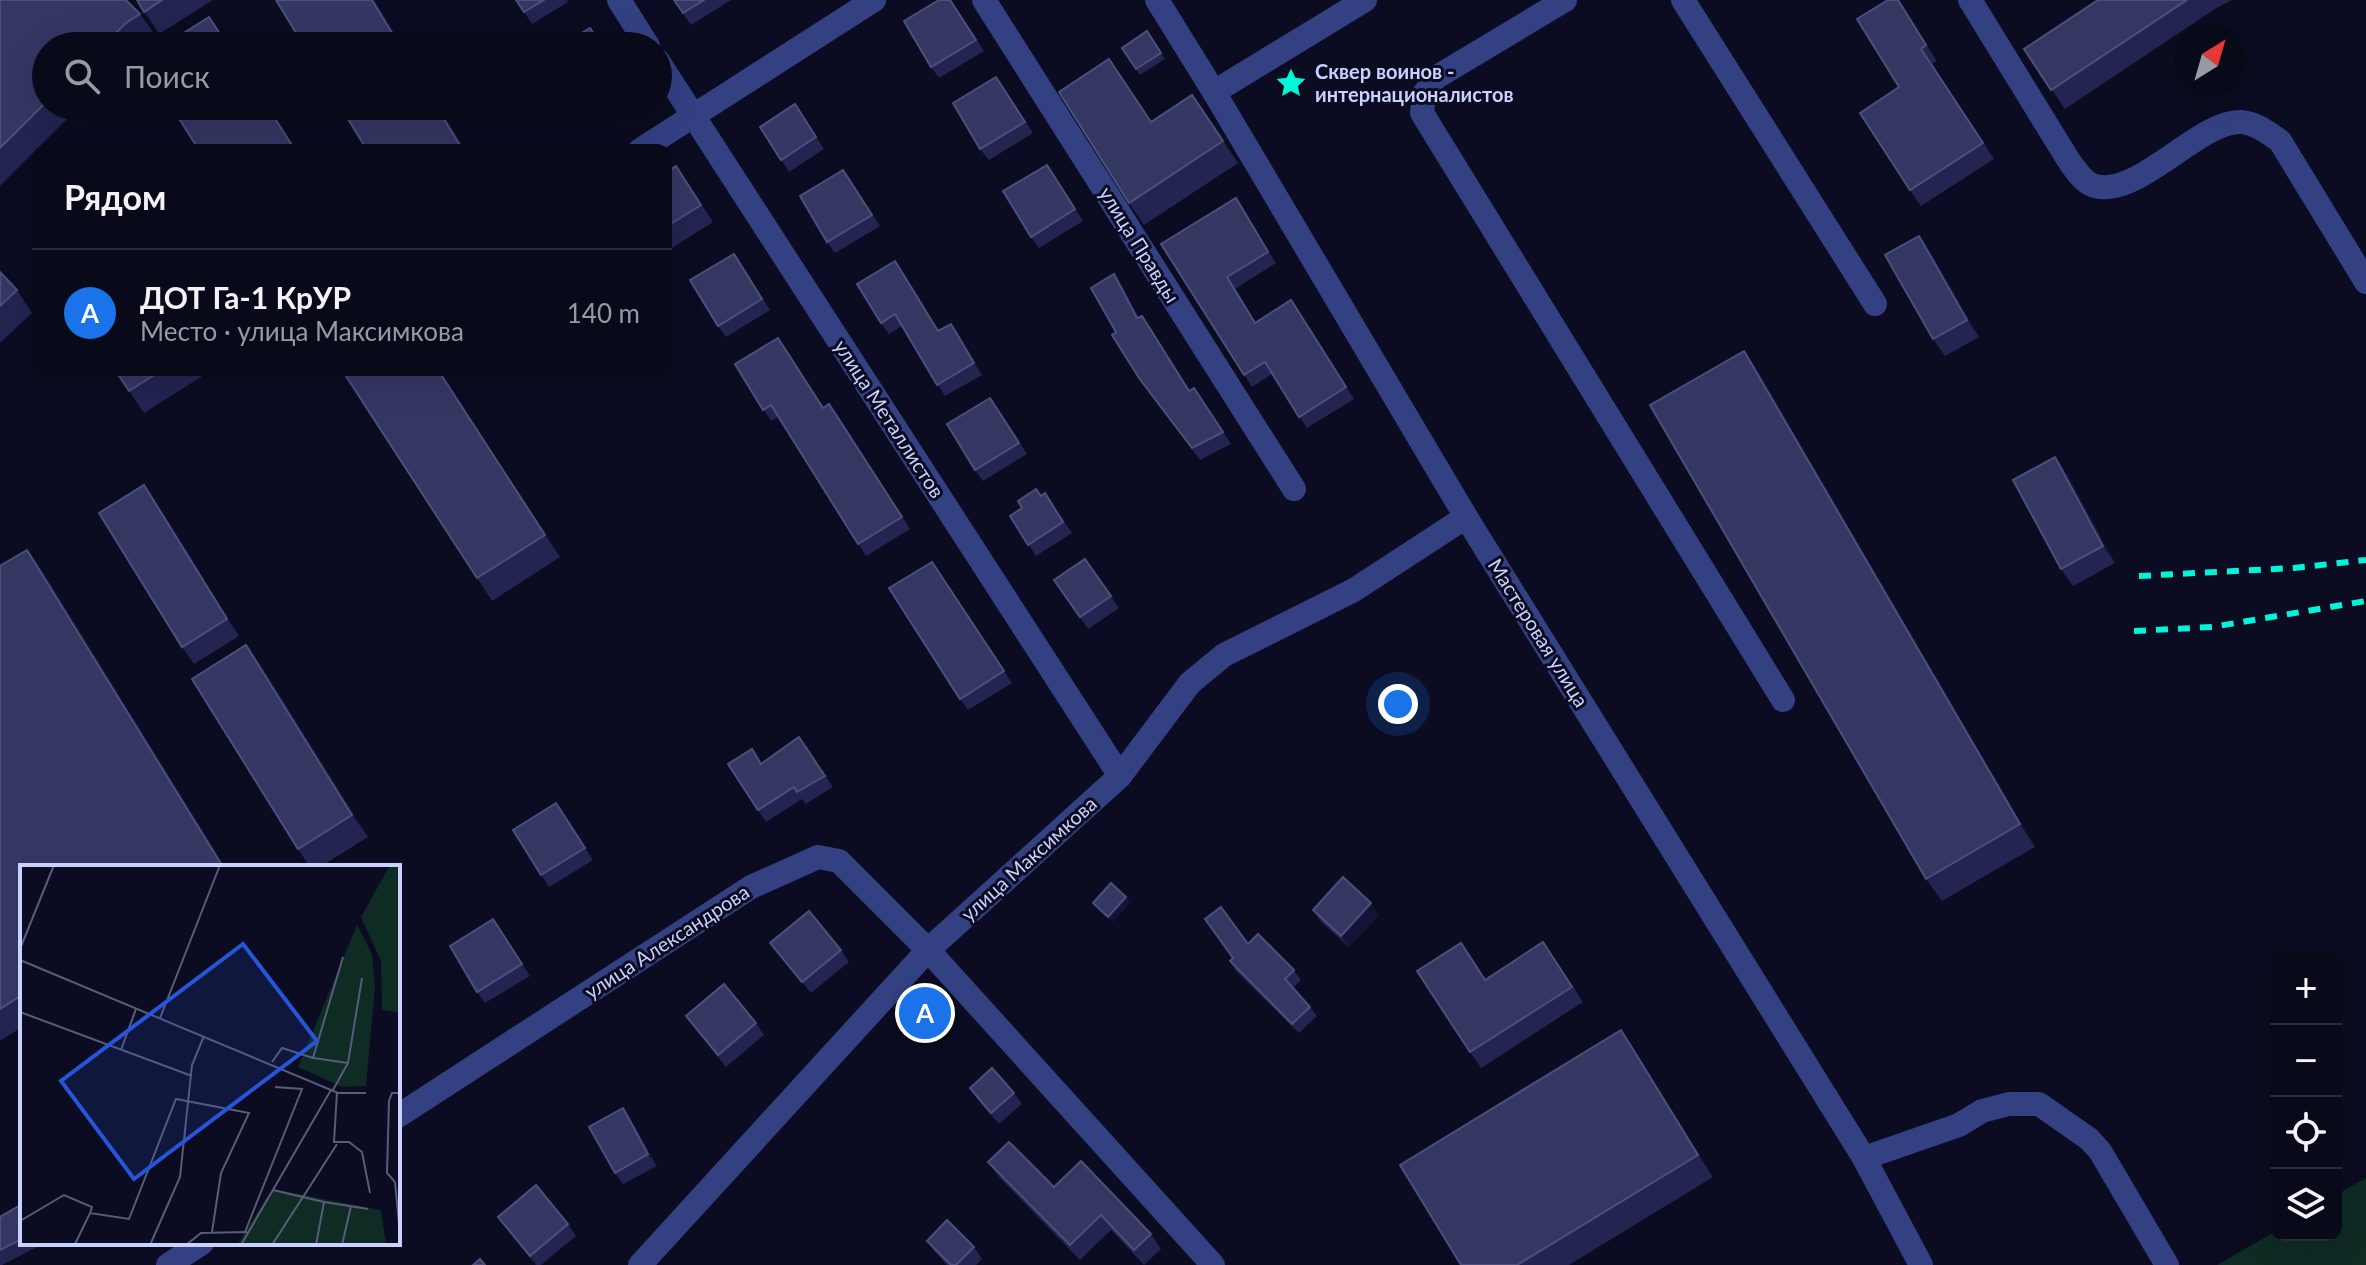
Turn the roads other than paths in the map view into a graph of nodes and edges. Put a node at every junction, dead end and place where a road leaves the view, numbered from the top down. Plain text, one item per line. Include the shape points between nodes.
1 (619, 0) edge
2 (874, 0) edge
3 (984, 0) edge
4 (1157, 0) edge
5 (1365, 0) edge
6 (1565, 0) edge
7 (1683, 0) edge
8 (1970, 0) edge
9 (639, 32) edge
10 (672, 83) edge
11 (1214, 92) junction
12 (692, 115) junction
13 (649, 144) edge
14 (2366, 282) edge
15 (1875, 304) dead end
16 (1294, 489) dead end
17 (1466, 517) junction
18 (1783, 700) dead end
19 (1120, 776) junction
20 (928, 950) junction
21 (400, 1115) edge
22 (1864, 1158) junction
23 (199, 1245) edge
24 (168, 1265) edge
25 (640, 1265) edge
26 (1213, 1265) edge
27 (1921, 1265) edge
28 (2167, 1265) edge

1 - 9 street
2 - 12 street
3 - 16 street, улица Правды
4 - 11 street, Мастеровая улица
5 - 11 street
6 - 18 street via 1435,78 1424,94 1422,113
7 - 15 street
8 - 14 street via 2087,184 2103,189 2128,182 2220,127 2240,122 2258,127 2280,141
10 - 12 street, улица Металлистов
11 - 17 street, Мастеровая улица
12 - 13 street
12 - 19 street, улица Металлистов
17 - 19 street, улица Максимкова via 1354,590 1224,655 1190,683
17 - 22 street, Мастеровая улица
19 - 20 street, улица Максимкова
20 - 21 street, улица Александрова via 839,861 818,857 751,887
20 - 25 street, улица Максимкова
20 - 26 street, улица Александрова
22 - 27 street, Мастеровая улица
22 - 28 street via 1959,1125 1982,1111 2039,1104 2100,1151
23 - 24 street

